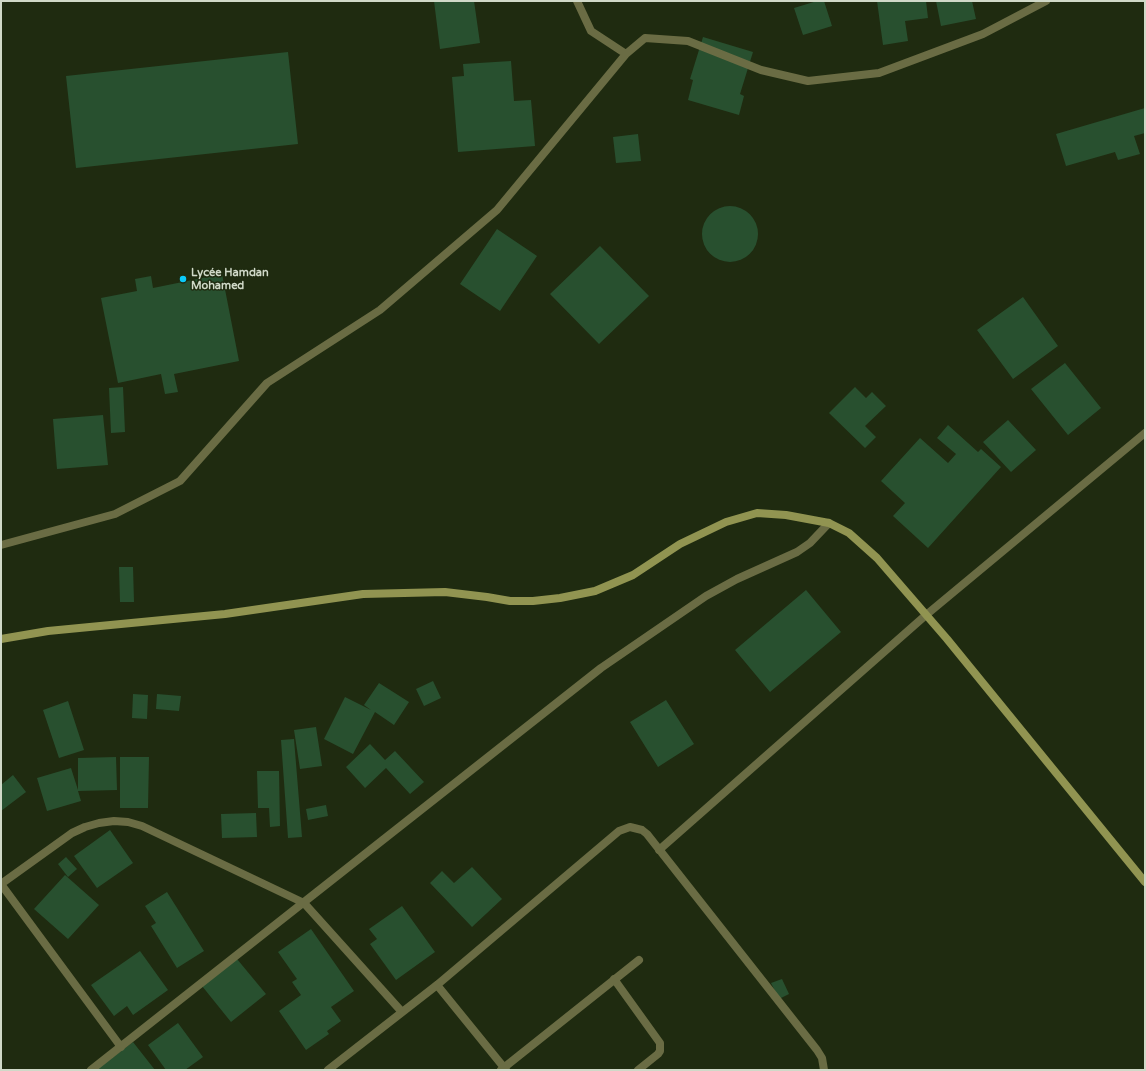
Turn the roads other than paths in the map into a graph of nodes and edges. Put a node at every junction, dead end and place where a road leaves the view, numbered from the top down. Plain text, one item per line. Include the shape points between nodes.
1 (576, 1) edge
2 (1046, 1) edge
3 (626, 54) junction
4 (1145, 433) edge
5 (829, 524) junction
6 (1, 545) edge
7 (926, 615) junction
8 (1, 639) edge
9 (659, 850) junction
10 (1145, 882) edge
11 (1, 884) edge
12 (304, 903) junction
13 (639, 960) dead end
14 (614, 979) junction
15 (438, 985) junction
16 (402, 1012) junction
17 (121, 1047) junction
18 (504, 1069) edge
19 (91, 1070) edge
20 (328, 1070) edge
21 (638, 1070) edge
22 (824, 1070) edge

1 - 3 street via 591,31
2 - 3 street via 983,34 879,73 808,81 761,70 688,41 645,38
3 - 6 street via 497,210 380,310 267,384 180,481 115,514
4 - 7 street
5 - 7 main road via 849,533 877,558
5 - 8 main road via 786,515 757,513 726,522 680,544 633,575 595,591 560,598 510,601 445,592 363,594 225,614 48,631
5 - 12 street via 797,552 736,579 706,596 601,668
7 - 9 street
7 - 10 main road
9 - 15 street via 642,830 636,827 619,831
9 - 22 street via 818,1050
11 - 12 street via 72,833 85,827 114,821 142,826
11 - 17 street
12 - 16 street
12 - 17 street
13 - 14 street
14 - 18 street
14 - 21 street via 660,1043 658,1054
15 - 16 street
15 - 18 street
16 - 20 street
17 - 19 street

